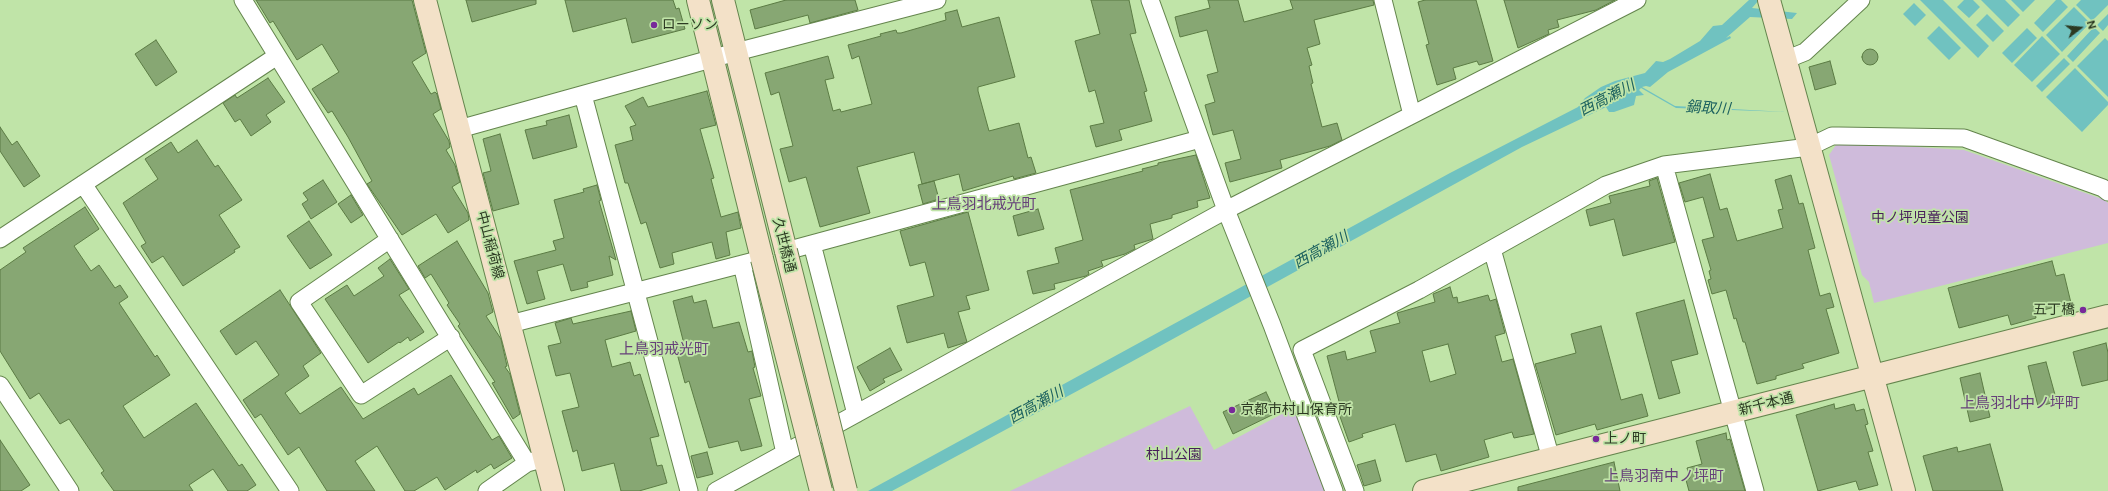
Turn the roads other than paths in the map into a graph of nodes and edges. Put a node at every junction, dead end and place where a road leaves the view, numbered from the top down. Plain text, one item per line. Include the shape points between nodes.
1 (243, 0) edge
2 (425, 0) edge
3 (698, 0) edge
4 (723, 0) edge
5 (938, 0) edge
6 (1150, 0) edge
7 (1383, 0) edge
8 (1637, 0) edge
9 (1769, 0) edge
10 (1861, 0) edge
11 (736, 52) junction
12 (277, 56) junction
13 (712, 59) junction
14 (1785, 60) junction
15 (583, 95) junction
16 (1412, 115) junction
17 (459, 129) junction
18 (1200, 139) junction
19 (1807, 139) junction
20 (1664, 165) junction
21 (83, 184) junction
22 (2108, 192) edge
23 (1226, 210) junction
24 (0, 239) edge
25 (390, 239) junction
26 (812, 244) junction
27 (1492, 249) junction
28 (786, 251) junction
29 (752, 261) junction
30 (635, 292) junction
31 (2108, 316) edge
32 (510, 324) junction
33 (451, 337) junction
34 (1873, 377) junction
35 (0, 385) edge
36 (1734, 413) junction
37 (856, 414) junction
38 (785, 453) junction
39 (1551, 459) junction
40 (536, 461) junction
41 (70, 491) edge
42 (290, 491) edge
43 (487, 491) edge
44 (553, 491) edge
45 (689, 491) edge
46 (716, 491) edge
47 (820, 491) edge
48 (846, 491) edge
49 (1334, 491) edge
50 (1356, 491) edge
51 (1424, 491) edge
52 (1755, 491) edge
53 (1904, 491) edge

1 - 12 street
2 - 17 street, 中山稲荷線
3 - 13 street, 久世橋通
4 - 11 street, 久世橋通
5 - 11 street
6 - 18 street
7 - 16 street
8 - 16 street
9 - 14 street
10 - 14 street via 1805,52
11 - 13 street
11 - 28 street, 久世橋通
12 - 21 street
12 - 25 street
13 - 15 street
13 - 29 street, 久世橋通
14 - 19 street
15 - 17 street
15 - 30 street
16 - 23 street
17 - 32 street, 中山稲荷線
18 - 23 street
18 - 26 street
19 - 20 street
19 - 22 street via 1832,136 1964,138
19 - 34 street
20 - 27 street via 1606,185
20 - 36 street
21 - 24 street
21 - 42 street
23 - 37 street
23 - 49 street
25 - 33 street
25 - 33 street via 299,302 361,395
26 - 28 street
26 - 37 street
27 - 39 street
27 - 50 street via 1302,350
28 - 48 street, 久世橋通, bridge
29 - 30 street
29 - 38 street
29 - 47 street, 久世橋通, bridge
30 - 32 street
30 - 45 street
31 - 34 street, 新千本通
32 - 40 street, 中山稲荷線
33 - 40 street
34 - 36 street, 新千本通
34 - 53 street
35 - 41 street
36 - 39 street, 新千本通
36 - 52 street
37 - 38 street
38 - 46 street
39 - 51 street, 新千本通
40 - 43 street
40 - 44 street, 中山稲荷線

